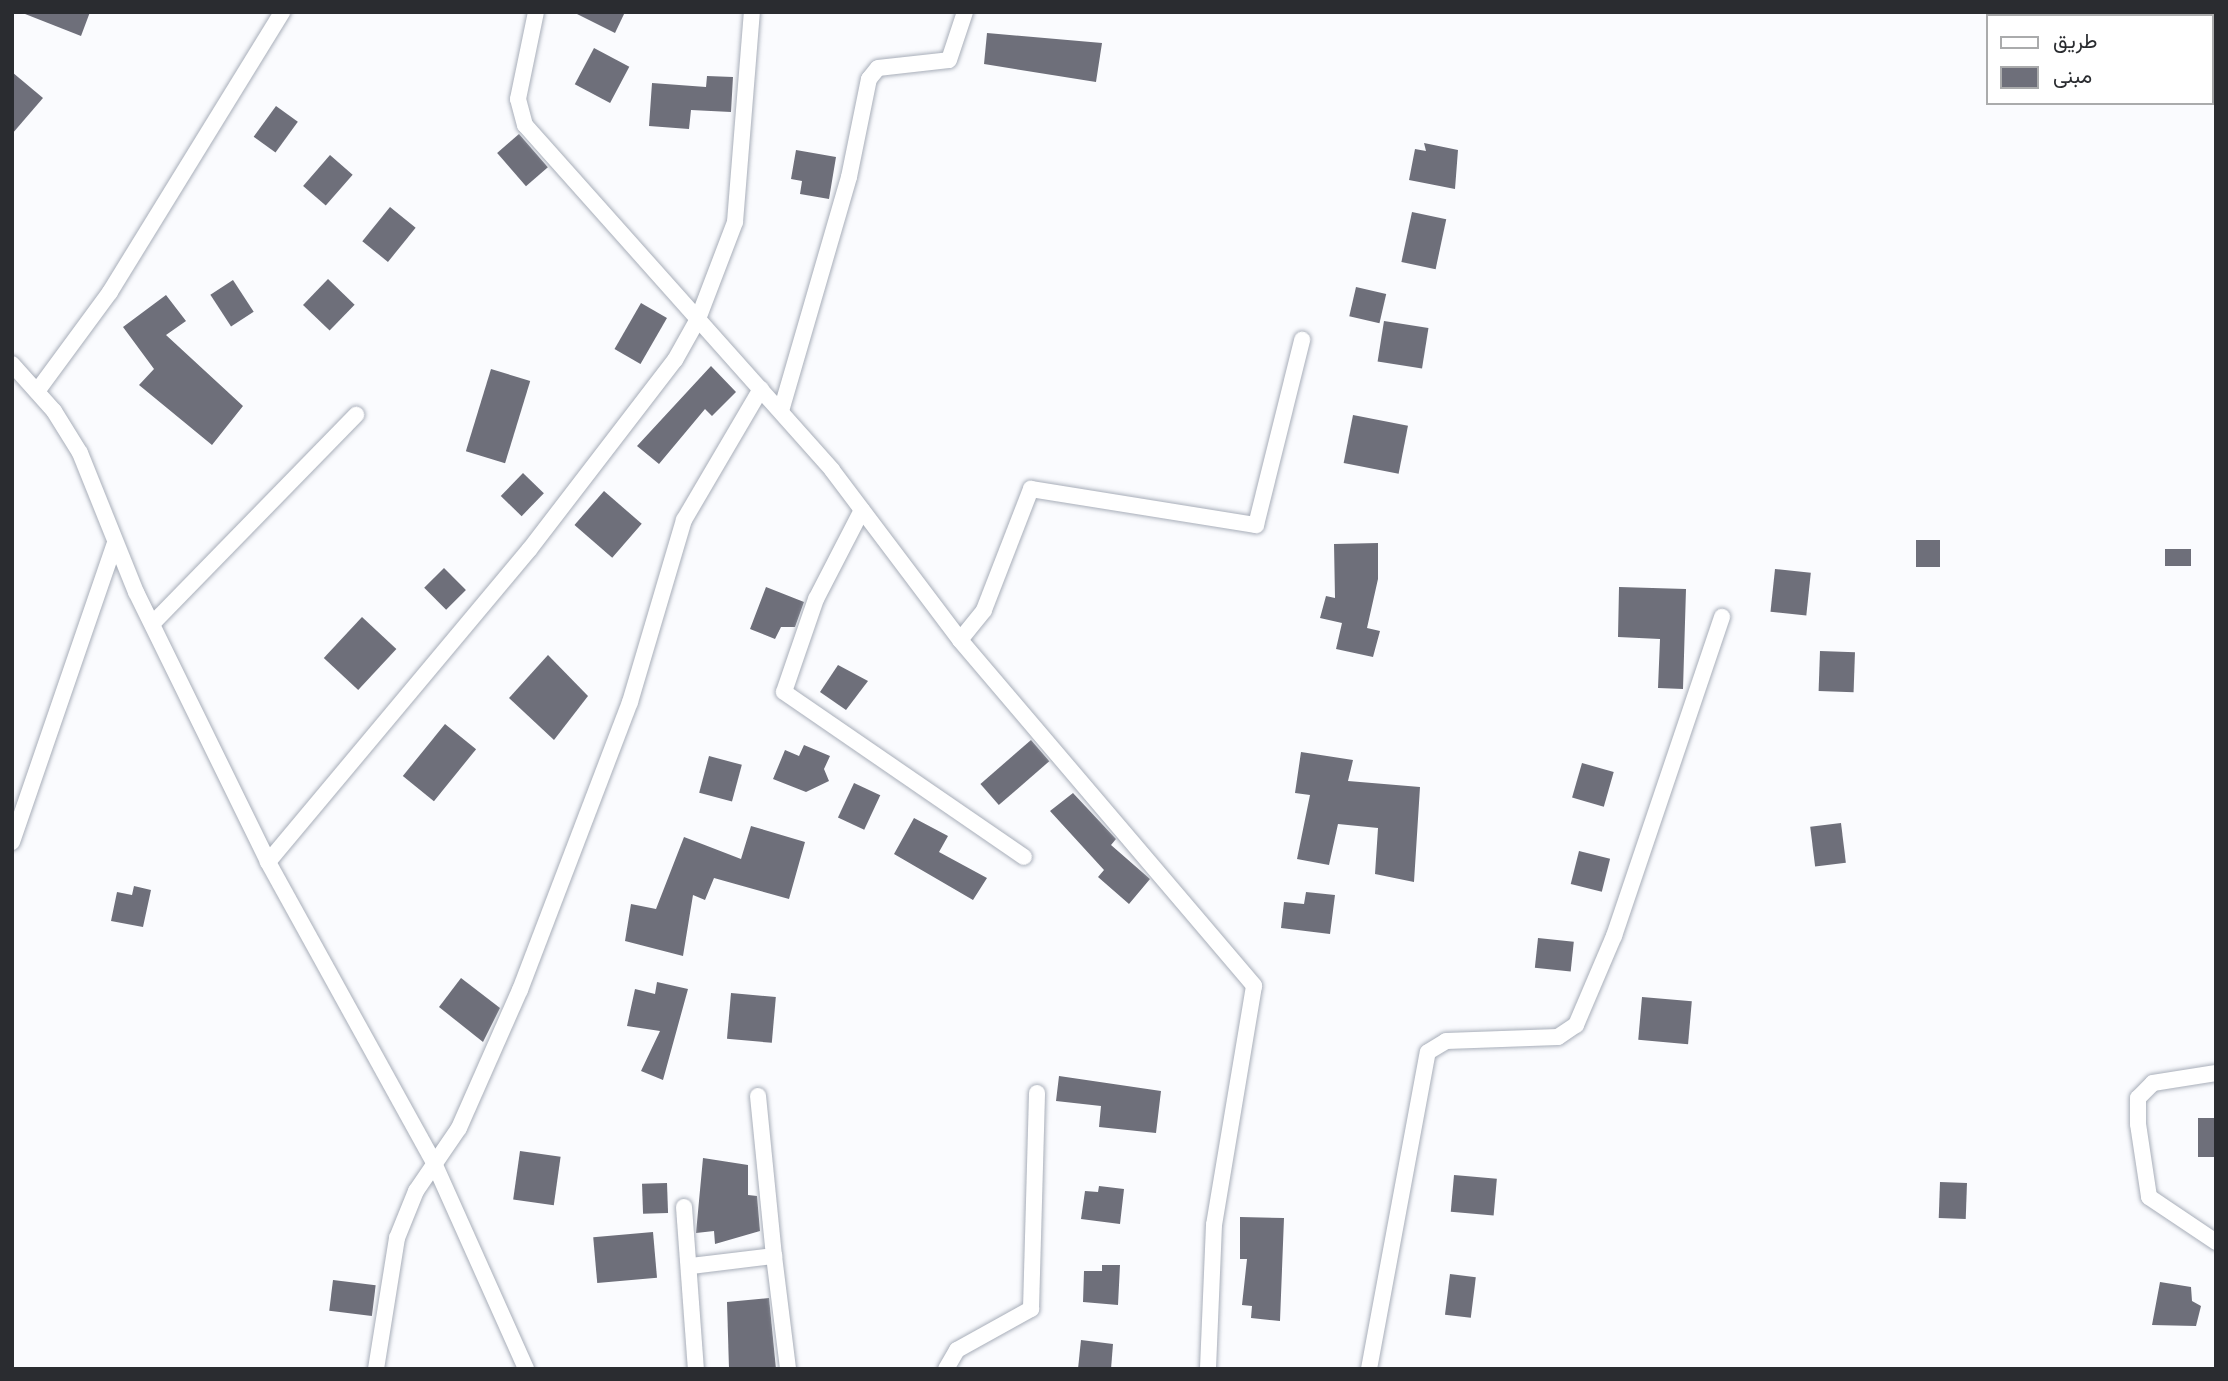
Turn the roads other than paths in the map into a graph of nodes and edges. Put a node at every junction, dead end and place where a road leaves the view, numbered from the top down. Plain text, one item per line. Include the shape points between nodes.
1 (282, 12) edge
2 (536, 12) edge
3 (752, 12) edge
4 (965, 12) edge
5 (698, 319) junction
6 (1302, 340) dead end
7 (12, 364) edge
8 (761, 389) junction
9 (38, 390) junction
10 (780, 411) junction
11 (356, 415) dead end
12 (862, 510) junction
13 (114, 545) junction
14 (1722, 617) dead end
15 (153, 623) junction
16 (960, 640) junction
17 (12, 842) edge
18 (1024, 857) dead end
19 (268, 862) junction
20 (2216, 1073) edge
21 (1037, 1093) dead end
22 (758, 1096) dead end
23 (434, 1163) junction
24 (684, 1207) dead end
25 (2216, 1242) edge
26 (774, 1256) junction
27 (691, 1266) junction
28 (376, 1369) edge
29 (526, 1369) edge
30 (696, 1369) edge
31 (788, 1369) edge
32 (946, 1369) edge
33 (1208, 1369) edge
34 (1369, 1369) edge

1 - 9 street via 110,292
2 - 5 street via 518,99 525,125
3 - 5 street via 735,222
4 - 10 street via 949,60 878,68 869,79 849,177
5 - 8 street
5 - 19 street via 675,360 529,550
6 - 16 street via 1256,525 1031,489 984,610
7 - 9 street
8 - 10 street
8 - 23 street via 684,520 630,702 520,990 459,1128
9 - 13 street via 80,453
10 - 12 street
11 - 15 street
12 - 16 street
12 - 18 street via 816,599 784,692
13 - 15 street
13 - 17 street
14 - 34 street via 1614,936 1576,1025 1558,1037 1446,1041 1428,1052
15 - 19 street
16 - 33 street via 1256,990 1214,1225
19 - 23 street
20 - 25 street via 2153,1083 2138,1098 2149,1196
21 - 32 street via 1031,1309 957,1350
22 - 26 street
23 - 28 street via 397,1238
23 - 29 street
24 - 27 street
26 - 27 street
26 - 31 street
27 - 30 street

